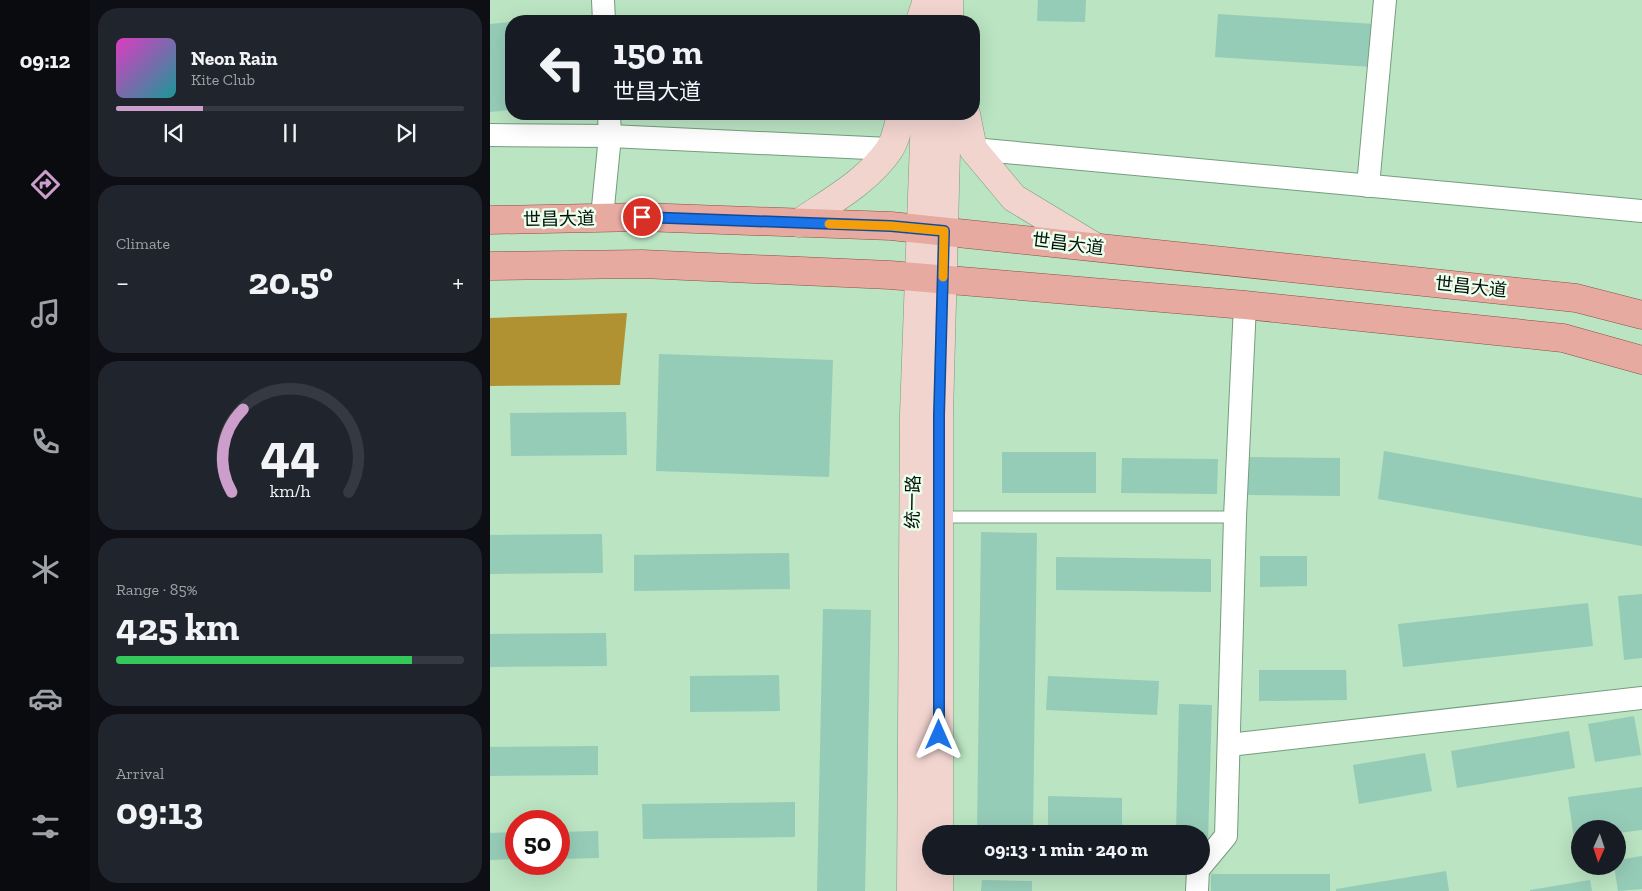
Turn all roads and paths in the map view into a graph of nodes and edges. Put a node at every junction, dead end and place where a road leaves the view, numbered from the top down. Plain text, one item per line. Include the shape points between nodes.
1 (603, 0) edge
2 (1385, 0) edge
3 (943, 7) edge
4 (604, 15) edge
5 (930, 15) edge
6 (609, 120) edge
7 (900, 120) edge
8 (925, 120) edge
9 (946, 120) edge
10 (967, 120) edge
11 (490, 135) edge
12 (610, 136) junction
13 (973, 149) junction
14 (890, 150) junction
15 (1368, 186) junction
16 (1642, 211) edge
17 (602, 217) junction
18 (490, 220) edge
19 (799, 223) junction
20 (933, 230) junction
21 (1094, 247) junction
22 (490, 266) edge
23 (931, 278) junction
24 (1245, 305) junction
25 (1642, 315) edge
26 (1642, 360) edge
27 (939, 517) junction
28 (1235, 517) junction
29 (1642, 698) edge
30 (1229, 745) junction
31 (939, 825) edge
32 (1210, 855) edge
33 (939, 875) edge
34 (1198, 875) edge
35 (911, 891) edge
36 (939, 891) edge
37 (1197, 891) edge

1 - 4 street
2 - 15 street
3 - 5 main road
6 - 12 street
7 - 14 main road
8 - 20 main road, 统一路
9 - 20 main road, 统一路
10 - 13 main road
11 - 12 street
12 - 14 street
12 - 17 street
13 - 15 street
13 - 21 main road via 1014,198
14 - 19 main road via 858,182
15 - 16 street
17 - 18 main road, 世昌大道
17 - 19 main road, 世昌大道
19 - 20 main road, 世昌大道
20 - 21 main road, 世昌大道
20 - 23 main road, 统一路
21 - 25 main road, 世昌大道 via 1576,298
22 - 23 main road via 642,264
23 - 24 main road
23 - 27 main road, 统一路 via 939,415
23 - 35 main road, 统一路 via 913,481
24 - 26 main road via 1562,338
24 - 28 street
27 - 28 lane
27 - 31 main road, 统一路
28 - 30 street
29 - 30 street
30 - 32 street via 1226,836
33 - 36 main road
34 - 37 street

